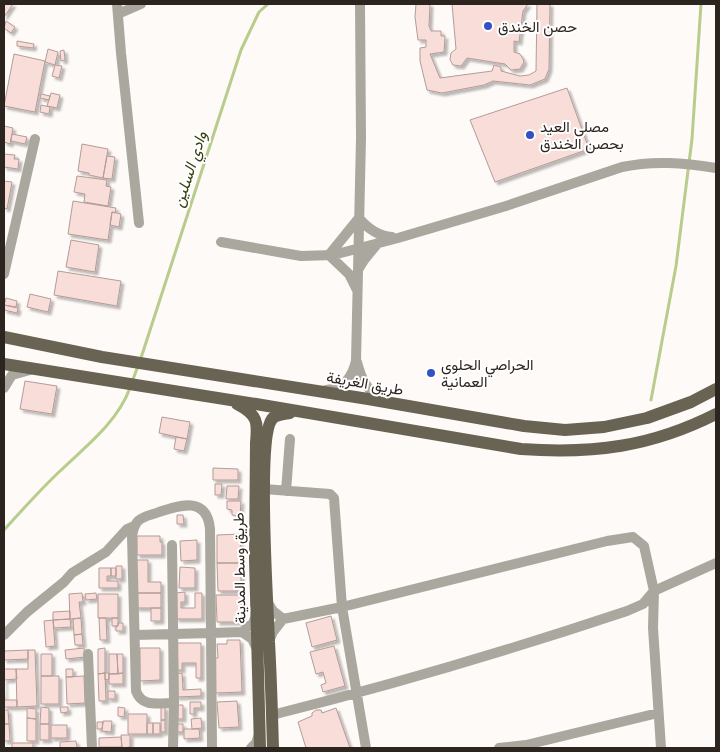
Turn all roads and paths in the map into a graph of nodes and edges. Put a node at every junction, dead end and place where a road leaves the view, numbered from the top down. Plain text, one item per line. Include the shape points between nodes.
1 (141, 4) edge
2 (360, 4) edge
3 (118, 9) edge
4 (35, 139) dead end
5 (714, 167) edge
6 (359, 218) junction
7 (139, 224) dead end
8 (398, 238) junction
9 (221, 242) dead end
10 (378, 243) junction
11 (359, 247) junction
12 (329, 255) junction
13 (358, 269) junction
14 (4, 274) edge
15 (358, 290) junction
16 (4, 337) edge
17 (356, 361) junction
18 (4, 364) edge
19 (36, 369) junction
20 (4, 388) edge
21 (716, 389) edge
22 (314, 391) junction
23 (231, 400) junction
24 (383, 403) junction
25 (295, 412) junction
26 (716, 414) edge
27 (716, 420) edge
28 (290, 439) dead end
29 (655, 439) junction
30 (264, 489) junction
31 (286, 491) junction
32 (134, 526) junction
33 (172, 545) dead end
34 (716, 563) edge
35 (654, 591) junction
36 (267, 602) junction
37 (342, 607) junction
38 (256, 616) junction
39 (283, 619) junction
40 (242, 632) junction
41 (173, 633) junction
42 (211, 633) junction
43 (4, 634) edge
44 (136, 635) junction
45 (269, 641) junction
46 (257, 649) junction
47 (88, 654) dead end
48 (356, 694) junction
49 (174, 703) junction
50 (658, 713) junction
51 (272, 715) junction
52 (259, 733) junction
53 (92, 748) edge
54 (173, 748) edge
55 (212, 748) edge
56 (251, 748) edge
57 (260, 748) edge
58 (272, 748) edge
59 (366, 748) edge
60 (499, 748) edge
61 (660, 748) edge

1 - 3 street
2 - 6 street
3 - 7 street
4 - 14 street
5 - 8 street via 642,162
6 - 8 street via 372,231
6 - 11 street
6 - 12 street
8 - 10 street
9 - 12 street via 301,256
10 - 11 street
10 - 13 street
11 - 12 street
11 - 13 street
12 - 15 street via 343,267
13 - 15 street
15 - 17 street
16 - 22 main road, طريق الغريفة via 102,357
17 - 22 street via 351,378 344,384 335,389
17 - 24 street via 365,386
18 - 19 main road
19 - 20 street via 12,375
19 - 23 main road
21 - 24 main road, طريق الغريفة via 646,418 604,427 565,430
22 - 24 main road, طريق الغريفة
23 - 25 main road
23 - 38 main road, طريق وسط المدينة via 252,414 257,426
25 - 29 main road via 521,449 561,452
25 - 30 main road, طريق وسط المدينة via 271,419
26 - 29 main road
27 - 29 street via 678,435
28 - 31 street
30 - 31 street
30 - 36 main road, طريق وسط المدينة
31 - 37 street via 330,494 334,498
32 - 42 street via 142,518 182,505 194,506 204,512 210,529
32 - 43 street via 126,530 106,552 72,573
32 - 44 street
33 - 41 street
34 - 35 street
35 - 37 street via 644,546 633,537 623,537
35 - 48 street via 643,604 627,611 516,648
35 - 50 street
36 - 39 street
36 - 45 main road, طريق وسط المدينة
37 - 39 street
37 - 48 street
38 - 40 street
38 - 46 main road, طريق وسط المدينة
39 - 45 street
40 - 42 street
40 - 46 street via 252,639
41 - 42 street
41 - 44 street
41 - 49 street
42 - 55 street
44 - 49 street via 138,695 144,703
45 - 51 main road, طريق وسط المدينة
46 - 52 main road, طريق وسط المدينة
47 - 53 street
48 - 51 street
48 - 59 street
49 - 54 street
50 - 60 street via 526,745
50 - 61 street
51 - 58 main road, طريق وسط المدينة
52 - 56 street
52 - 57 main road, طريق وسط المدينة

